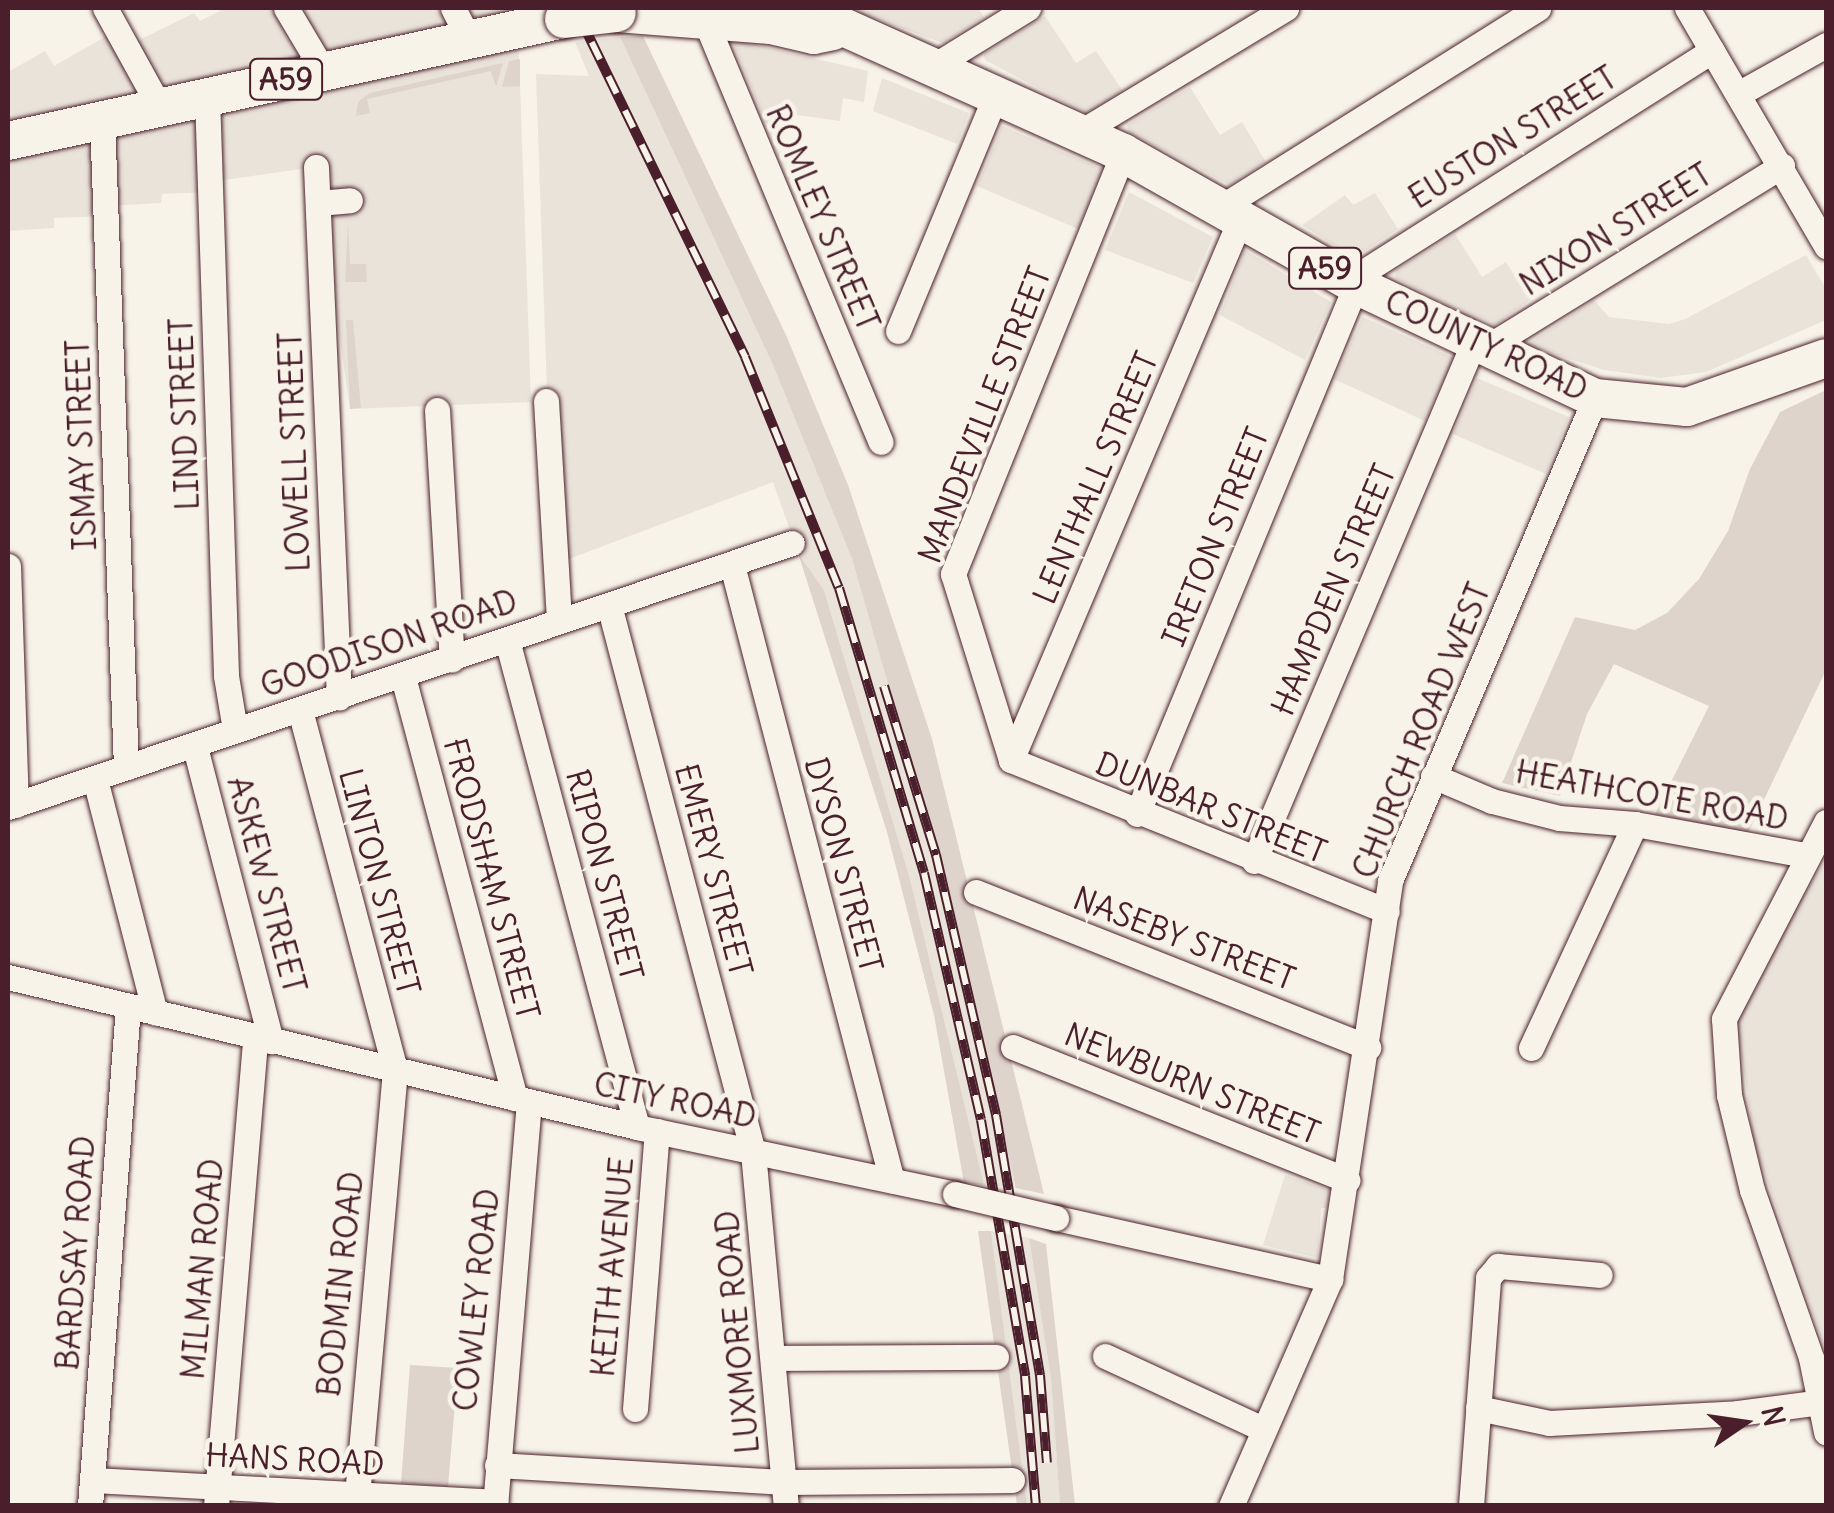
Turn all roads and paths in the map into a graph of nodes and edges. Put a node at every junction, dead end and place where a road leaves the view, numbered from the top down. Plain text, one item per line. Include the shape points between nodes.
1 (105, 8) edge
2 (286, 8) edge
3 (801, 8) edge
4 (1028, 8) edge
5 (1286, 8) edge
6 (1538, 8) edge
7 (1686, 8) edge
8 (634, 11) edge
9 (705, 20) junction
10 (460, 22) edge
11 (840, 29) junction
12 (1826, 45) edge
13 (1712, 50) junction
14 (932, 68) junction
15 (323, 70) junction
16 (1738, 94) junction
17 (207, 96) junction
18 (994, 97) junction
19 (159, 106) junction
20 (102, 119) junction
21 (1079, 133) junction
22 (8, 141) edge
23 (1123, 152) junction
24 (1782, 166) junction
25 (316, 167) dead end
26 (350, 200) dead end
27 (318, 203) junction
28 (1229, 214) junction
29 (1823, 231) edge
30 (1352, 283) junction
31 (898, 331) dead end
32 (1478, 347) junction
33 (1826, 358) edge
34 (1595, 398) junction
35 (546, 401) dead end
36 (437, 410) dead end
37 (881, 442) dead end
38 (792, 543) dead end
39 (732, 565) junction
40 (8, 566) edge
41 (610, 605) junction
42 (558, 621) junction
43 (508, 640) junction
44 (452, 660) junction
45 (402, 677) junction
46 (339, 698) junction
47 (300, 710) junction
48 (235, 730) junction
49 (195, 746) junction
50 (1011, 760) junction
51 (126, 768) junction
52 (1433, 776) junction
53 (95, 779) junction
54 (12, 806) edge
55 (1137, 814) junction
56 (1826, 822) edge
57 (1635, 824) junction
58 (1805, 856) junction
59 (1254, 862) junction
60 (976, 892) dead end
61 (1388, 910) junction
62 (8, 978) edge
63 (128, 1006) junction
64 (155, 1012) junction
65 (263, 1039) junction
66 (1368, 1047) junction
67 (1013, 1048) dead end
68 (1532, 1048) dead end
69 (395, 1070) junction
70 (522, 1100) junction
71 (647, 1129) junction
72 (753, 1152) junction
73 (1348, 1180) junction
74 (892, 1181) junction
75 (1600, 1275) dead end
76 (1330, 1280) junction
77 (1106, 1356) dead end
78 (775, 1358) junction
79 (996, 1358) dead end
80 (635, 1408) dead end
81 (1478, 1408) junction
82 (1824, 1419) edge
83 (1263, 1429) junction
84 (497, 1465) junction
85 (1012, 1480) dead end
86 (91, 1493) edge
87 (785, 1494) edge
88 (216, 1498) edge
89 (356, 1501) edge
90 (495, 1504) edge
91 (1231, 1506) edge
92 (1471, 1506) edge

1 - 19 street
2 - 15 street
3 - 11 highway, COUNTY ROAD / A59
4 - 14 street
5 - 21 street
6 - 28 street
7 - 13 street
8 - 9 highway, COUNTY ROAD / A59 via 662,20
8 - 10 highway, COUNTY ROAD / A59, bridge
9 - 11 highway, COUNTY ROAD / A59 via 814,35
9 - 37 street, ROMLEY STREET
10 - 15 highway, COUNTY ROAD / A59
11 - 14 highway, COUNTY ROAD / A59
12 - 16 street
13 - 16 street
13 - 30 street, EUSTON STREET
14 - 18 highway, COUNTY ROAD / A59
15 - 17 highway, COUNTY ROAD / A59
16 - 24 street
17 - 19 highway, COUNTY ROAD / A59
17 - 48 street, LIND STREET via 226,676
18 - 21 highway, COUNTY ROAD / A59
18 - 31 street
19 - 20 highway, COUNTY ROAD / A59
20 - 22 highway, COUNTY ROAD / A59
20 - 51 street, ISMAY STREET
21 - 23 highway, COUNTY ROAD / A59
23 - 28 highway, COUNTY ROAD / A59
23 - 50 street, MANDEVILLE STREET via 954,574
24 - 29 street
24 - 32 street, NIXON STREET
25 - 27 street, LOWELL STREET
26 - 27 street
27 - 46 street, LOWELL STREET
28 - 30 highway, COUNTY ROAD / A59
28 - 50 street, LENTHALL STREET
30 - 32 highway, COUNTY ROAD / A59
30 - 55 street, IRETON STREET
32 - 34 highway, COUNTY ROAD / A59
32 - 59 street, HAMPDEN STREET
33 - 34 highway, COUNTY ROAD / A59 via 1687,407
34 - 52 street, CHURCH ROAD WEST
35 - 42 street
36 - 44 street
38 - 39 street, GOODISON ROAD
39 - 41 street, GOODISON ROAD
39 - 74 street, DYSON STREET
40 - 54 street
41 - 42 street, GOODISON ROAD
41 - 72 street, EMERY STREET
42 - 43 street, GOODISON ROAD
43 - 44 street, GOODISON ROAD
43 - 71 street, RIPON STREET
44 - 45 street, GOODISON ROAD
45 - 46 street, GOODISON ROAD
45 - 70 street, FRODSHAM STREET
46 - 47 street, GOODISON ROAD
47 - 48 street, GOODISON ROAD
47 - 69 street, LINTON STREET
48 - 49 street, GOODISON ROAD
49 - 51 street, GOODISON ROAD
49 - 65 street, ASKEW STREET
50 - 55 street, DUNBAR STREET
51 - 53 street, GOODISON ROAD
52 - 57 street, HEATHCOTE ROAD via 1541,813
52 - 61 street, CHURCH ROAD WEST via 1390,880
53 - 54 street, GOODISON ROAD
53 - 64 street
55 - 59 street, DUNBAR STREET
56 - 58 street
57 - 58 street, HEATHCOTE ROAD
57 - 68 street
58 - 82 street via 1724,1019 1729,1095 1752,1190 1812,1358
59 - 61 street, DUNBAR STREET
60 - 66 street, NASEBY STREET
61 - 66 street, CHURCH ROAD WEST
62 - 63 street, CITY ROAD
63 - 64 street, CITY ROAD
63 - 86 street, BARDSAY ROAD
64 - 65 street, CITY ROAD
65 - 69 street, CITY ROAD
65 - 88 street, MILMAN ROAD
66 - 73 street, CHURCH ROAD WEST
67 - 73 street, NEWBURN STREET
69 - 70 street, CITY ROAD
69 - 89 street, BODMIN ROAD
70 - 71 street, CITY ROAD
70 - 84 street, COWLEY ROAD
71 - 72 street, CITY ROAD
71 - 80 street, KEITH AVENUE
72 - 74 street, CITY ROAD
72 - 78 street, LUXMORE ROAD
73 - 76 street, CHURCH ROAD WEST
74 - 76 street, CITY ROAD, bridge
75 - 81 street via 1498,1266 1488,1278
76 - 83 street, CHURCH ROAD WEST
77 - 83 street
78 - 79 street
78 - 87 street, LUXMORE ROAD
81 - 82 street via 1549,1423 1738,1413
81 - 92 street
83 - 91 street, CHURCH ROAD WEST
84 - 87 street
84 - 90 street, COWLEY ROAD
85 - 87 street
86 - 88 street, HANS ROAD
88 - 89 street, HANS ROAD
89 - 90 street, HANS ROAD

